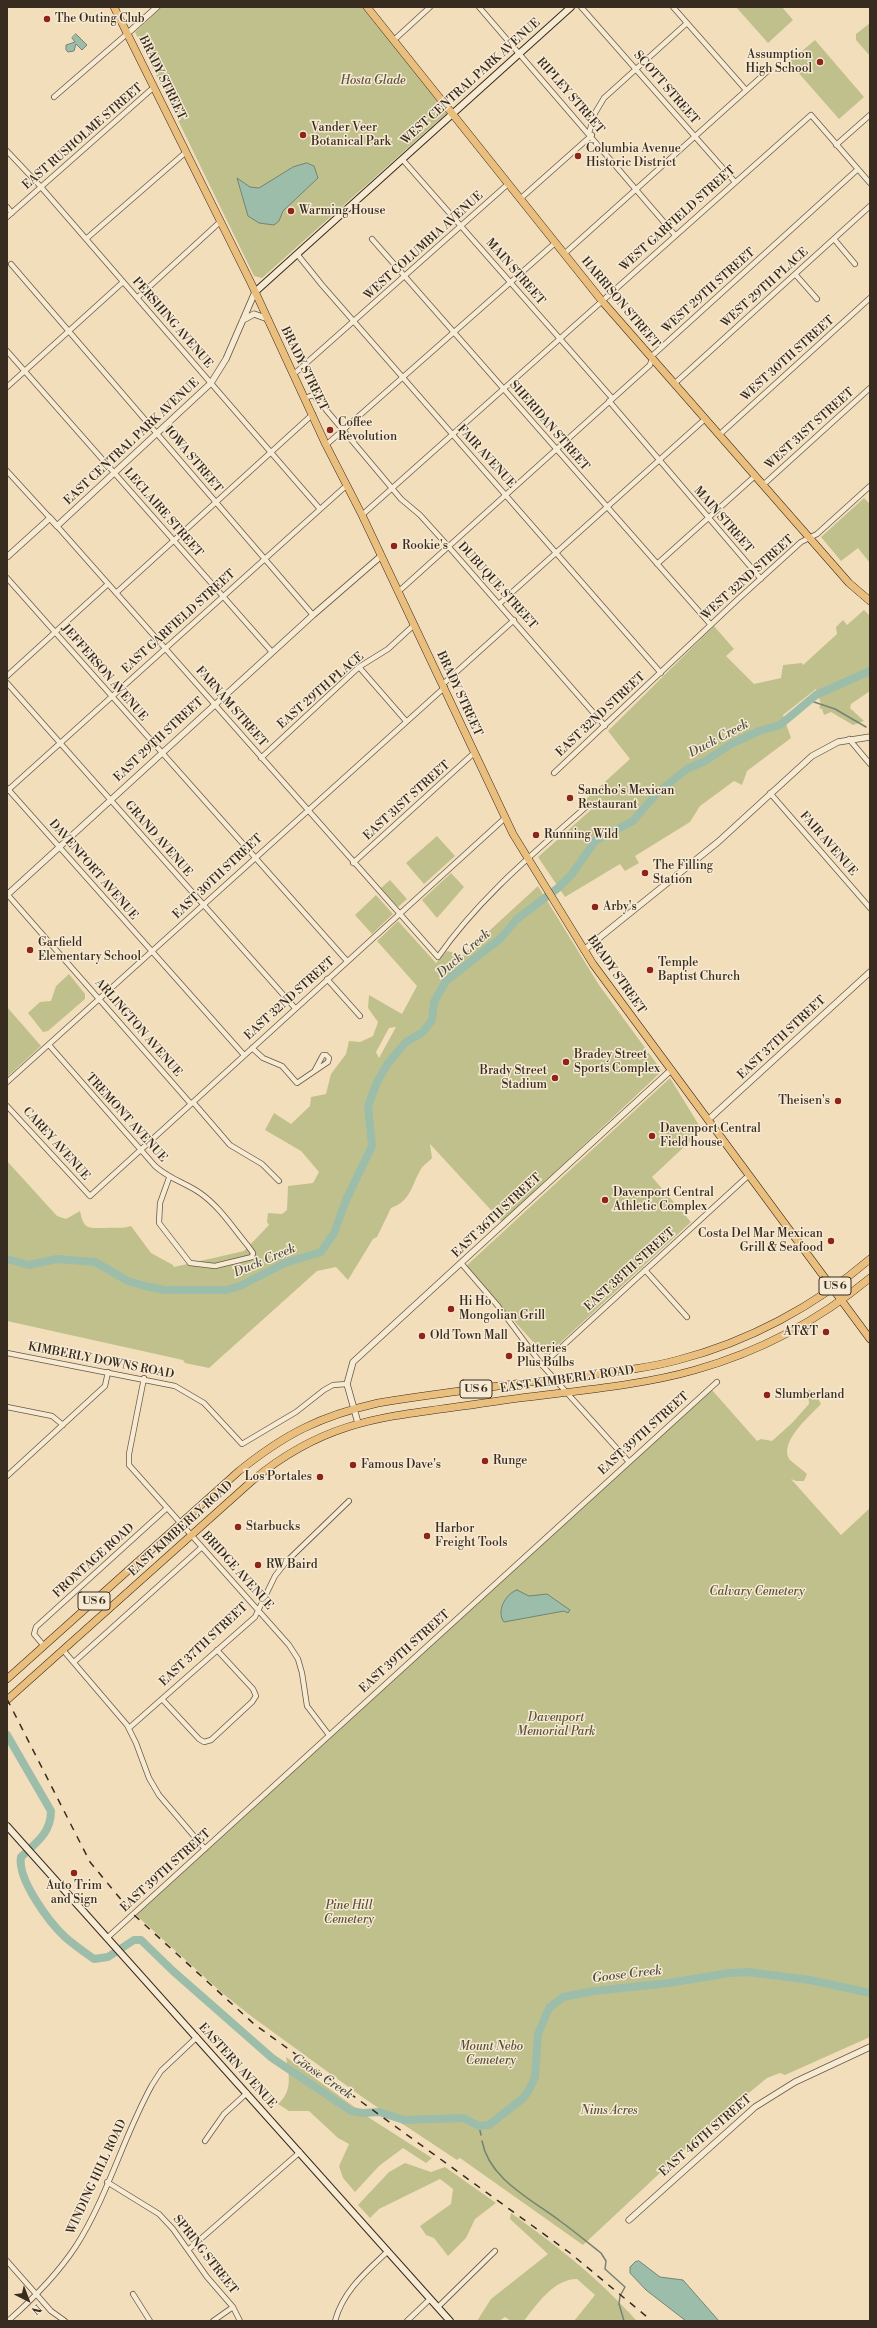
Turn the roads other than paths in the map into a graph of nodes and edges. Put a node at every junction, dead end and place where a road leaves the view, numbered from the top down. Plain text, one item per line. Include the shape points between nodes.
1 (114, 7) edge
2 (157, 7) edge
3 (368, 7) edge
4 (430, 7) edge
5 (479, 7) edge
6 (570, 7) edge
7 (581, 7) edge
8 (673, 7) edge
9 (687, 23) junction
10 (128, 33) junction
11 (394, 40) junction
12 (520, 53) junction
13 (636, 69) junction
14 (770, 69) dead end
15 (154, 87) junction
16 (746, 90) junction
17 (54, 97) dead end
18 (453, 114) junction
19 (870, 115) edge
20 (590, 134) junction
21 (695, 136) junction
22 (836, 145) junction
23 (7, 151) edge
24 (186, 152) junction
25 (402, 159) junction
26 (858, 170) junction
27 (734, 182) junction
28 (870, 183) edge
29 (508, 184) junction
30 (41, 187) junction
31 (636, 189) junction
32 (520, 199) junction
33 (870, 206) edge
34 (7, 207) edge
35 (12, 213) junction
36 (7, 217) edge
37 (221, 221) junction
38 (461, 226) junction
39 (675, 235) junction
40 (834, 238) junction
41 (372, 239) dead end
42 (86, 240) junction
43 (555, 243) junction
44 (297, 254) junction
45 (564, 254) junction
46 (11, 264) dead end
47 (855, 264) dead end
48 (795, 274) junction
49 (405, 276) junction
50 (123, 282) junction
51 (510, 282) junction
52 (255, 292) junction
53 (136, 298) junction
54 (870, 298) edge
55 (817, 299) dead end
56 (602, 301) junction
57 (268, 319) junction
58 (242, 321) junction
59 (354, 322) junction
60 (68, 331) junction
61 (453, 332) junction
62 (560, 339) junction
63 (7, 351) edge
64 (652, 358) junction
65 (24, 371) junction
66 (294, 374) junction
67 (402, 377) junction
68 (211, 383) junction
69 (674, 384) junction
70 (7, 387) edge
71 (870, 388) edge
72 (503, 389) junction
73 (305, 398) junction
74 (610, 399) junction
75 (313, 414) junction
76 (705, 419) junction
77 (344, 429) junction
78 (158, 434) junction
79 (452, 434) junction
80 (719, 435) junction
81 (326, 445) junction
82 (556, 449) junction
83 (270, 452) junction
84 (658, 460) junction
85 (115, 472) junction
86 (8, 474) edge
87 (755, 476) junction
88 (347, 484) junction
89 (763, 485) junction
90 (870, 486) edge
91 (392, 488) junction
92 (505, 494) junction
93 (215, 502) junction
94 (606, 507) junction
95 (320, 509) junction
96 (362, 515) junction
97 (50, 518) junction
98 (708, 518) junction
99 (56, 526) junction
100 (809, 538) junction
101 (174, 540) junction
102 (448, 546) junction
103 (557, 552) junction
104 (382, 556) junction
105 (7, 557) edge
106 (265, 559) junction
107 (657, 564) junction
108 (7, 578) edge
109 (761, 579) junction
110 (108, 584) junction
111 (398, 592) junction
112 (116, 593) junction
113 (223, 596) junction
114 (870, 601) edge
115 (499, 604) junction
116 (313, 615) junction
117 (514, 620) junction
118 (414, 625) junction
119 (711, 625) junction
120 (55, 632) junction
121 (164, 648) junction
122 (272, 652) junction
123 (359, 667) junction
124 (661, 673) junction
125 (7, 676) edge
126 (7, 683) edge
127 (444, 686) junction
128 (111, 696) junction
129 (214, 705) junction
130 (406, 721) junction
131 (605, 726) junction
132 (870, 736) edge
133 (849, 739) junction
134 (60, 743) junction
135 (162, 753) junction
136 (474, 753) junction
137 (261, 758) junction
138 (870, 764) edge
139 (554, 772) dead end
140 (8, 790) edge
141 (770, 793) junction
142 (110, 800) junction
143 (587, 806) dead end
144 (306, 810) junction
145 (505, 818) junction
146 (59, 847) junction
147 (255, 857) junction
148 (528, 859) junction
149 (353, 863) junction
150 (7, 894) edge
151 (202, 905) junction
152 (870, 908) edge
153 (399, 914) junction
154 (584, 950) junction
155 (151, 952) junction
156 (347, 961) junction
157 (870, 972) edge
158 (327, 979) junction
159 (99, 999) junction
160 (296, 1008) junction
161 (360, 1016) dead end
162 (49, 1045) junction
163 (252, 1048) junction
164 (244, 1055) junction
165 (314, 1070) dead end
166 (671, 1070) junction
167 (7, 1082) edge
168 (192, 1103) junction
169 (7, 1106) edge
170 (708, 1120) junction
171 (141, 1150) junction
172 (749, 1175) junction
173 (169, 1178) junction
174 (279, 1181) dead end
175 (90, 1196) joint
176 (870, 1259) edge
177 (462, 1263) junction
178 (645, 1270) junction
179 (870, 1278) edge
180 (832, 1288) junction
181 (841, 1300) junction
182 (687, 1317) dead end
183 (870, 1339) edge
184 (7, 1352) edge
185 (542, 1365) junction
186 (108, 1372) junction
187 (144, 1378) junction
188 (556, 1379) junction
189 (717, 1382) dead end
190 (347, 1384) junction
191 (567, 1391) junction
192 (7, 1407) edge
193 (354, 1408) junction
194 (358, 1423) junction
195 (63, 1425) junction
196 (629, 1462) junction
197 (7, 1476) edge
198 (349, 1501) dead end
199 (167, 1508) junction
200 (181, 1523) junction
201 (191, 1535) junction
202 (202, 1547) junction
203 (258, 1610) junction
204 (44, 1646) junction
205 (63, 1650) junction
206 (217, 1650) junction
207 (74, 1662) junction
208 (7, 1679) edge
209 (162, 1699) junction
210 (7, 1700) edge
211 (129, 1728) junction
212 (329, 1735) junction
213 (7, 1826) edge
214 (205, 1849) junction
215 (107, 1938) junction
216 (197, 2038) junction
217 (870, 2047) edge
218 (247, 2093) junction
219 (205, 2141) dead end
220 (300, 2152) junction
221 (107, 2182) junction
222 (629, 2220) dead end
223 (188, 2250) junction
224 (495, 2251) dead end
225 (388, 2252) junction
226 (7, 2261) edge
227 (133, 2294) dead end
228 (36, 2295) junction
229 (430, 2299) junction
230 (233, 2307) junction
231 (438, 2308) junction
232 (8, 2321) edge
233 (65, 2321) edge
234 (150, 2321) edge
235 (214, 2321) edge
236 (240, 2321) edge
237 (335, 2321) edge
238 (407, 2321) edge
239 (450, 2321) edge

1 - 10 main road, BRADY STREET
2 - 10 street
3 - 11 main road, HARRISON STREET
4 - 11 street
5 - 12 street, RIPLEY STREET
6 - 12 main road, WEST CENTRAL PARK AVENUE
7 - 13 street, SCOTT STREET
8 - 9 street
9 - 13 street
9 - 16 street
10 - 15 main road, BRADY STREET
10 - 17 street
11 - 18 main road, HARRISON STREET
12 - 18 main road, WEST CENTRAL PARK AVENUE
12 - 20 street, RIPLEY STREET
13 - 20 street via 604,98 595,113
13 - 21 street, SCOTT STREET
14 - 16 street
15 - 24 main road, BRADY STREET
15 - 30 street, EAST RUSHOLME STREET
16 - 21 street
18 - 25 main road, WEST CENTRAL PARK AVENUE
18 - 29 main road, HARRISON STREET
19 - 22 street
20 - 31 street, RIPLEY STREET
20 - 32 street
21 - 27 street, SCOTT STREET
21 - 31 street
22 - 26 street
22 - 27 street, WEST GARFIELD STREET via 811,115
23 - 30 street, PERSHING AVENUE
24 - 37 main road, BRADY STREET
24 - 42 street
25 - 38 street, MAIN STREET
25 - 44 main road, WEST CENTRAL PARK AVENUE
26 - 28 street
26 - 64 street, WEST 29TH STREET
27 - 39 street, WEST GARFIELD STREET
29 - 32 main road, HARRISON STREET
29 - 38 street, WEST COLUMBIA AVENUE
30 - 35 street, EAST RUSHOLME STREET
30 - 42 street, PERSHING AVENUE
31 - 39 street, RIPLEY STREET
31 - 45 street
32 - 43 main road, HARRISON STREET
33 - 40 street, WEST 29TH PLACE
34 - 35 street
35 - 36 street, EAST RUSHOLME STREET
37 - 52 main road, BRADY STREET
37 - 53 street
38 - 49 street, WEST COLUMBIA AVENUE
38 - 51 street, MAIN STREET
39 - 56 street, WEST GARFIELD STREET
40 - 47 street
40 - 48 street, WEST 29TH PLACE
41 - 49 street, SHERIDAN STREET
42 - 50 street, PERSHING AVENUE
43 - 45 main road, HARRISON STREET
43 - 51 street
44 - 52 main road, EAST CENTRAL PARK AVENUE
44 - 59 street, FAIR AVENUE
45 - 56 main road, HARRISON STREET
46 - 60 street, IOWA STREET
48 - 55 street
48 - 69 street, WEST 29TH PLACE
49 - 59 street, WEST COLUMBIA AVENUE
49 - 61 street, SHERIDAN STREET
50 - 53 street, PERSHING AVENUE
50 - 60 street
51 - 61 street
51 - 62 street, MAIN STREET
52 - 57 main road, BRADY STREET
52 - 58 street, EAST CENTRAL PARK AVENUE
53 - 68 street, PERSHING AVENUE
54 - 80 street, WEST 30TH STREET
56 - 62 street, WEST GARFIELD STREET
56 - 64 main road, HARRISON STREET
57 - 58 street via 254,314
57 - 66 main road, BRADY STREET
58 - 68 street, EAST CENTRAL PARK AVENUE via 226,359
59 - 66 street, WEST COLUMBIA AVENUE
59 - 67 street, FAIR AVENUE
60 - 65 street
60 - 78 street, IOWA STREET
61 - 67 street
61 - 72 street, SHERIDAN STREET
62 - 72 street, WEST GARFIELD STREET
62 - 74 street, MAIN STREET
63 - 65 street, LECLAIRE STREET
64 - 69 main road, HARRISON STREET
64 - 74 street, WEST 29TH STREET via 650,365
65 - 70 street
65 - 85 street, LECLAIRE STREET
66 - 73 main road, BRADY STREET
67 - 77 street
67 - 79 street, FAIR AVENUE
68 - 78 street, EAST CENTRAL PARK AVENUE
68 - 83 street, PERSHING AVENUE
69 - 76 main road, HARRISON STREET
71 - 89 street, WEST 31ST STREET
72 - 79 street, WEST GARFIELD STREET
72 - 82 street, SHERIDAN STREET
73 - 75 main road, BRADY STREET
73 - 77 street, DUBUQUE STREET via 310,395 315,397
74 - 82 street, WEST 29TH STREET
74 - 84 street, MAIN STREET
75 - 81 main road, BRADY STREET
75 - 83 street
76 - 80 main road, HARRISON STREET
76 - 84 street
77 - 81 street
77 - 91 street, DUBUQUE STREET
78 - 85 street, EAST CENTRAL PARK AVENUE
78 - 93 street, IOWA STREET
79 - 91 street
79 - 92 street, FAIR AVENUE
80 - 87 main road, HARRISON STREET
81 - 88 main road, BRADY STREET
82 - 92 street, WEST 29TH STREET
82 - 94 street, SHERIDAN STREET
83 - 93 street
83 - 95 street, PERSHING AVENUE
84 - 94 street
84 - 98 street, MAIN STREET
85 - 99 street, EAST CENTRAL PARK AVENUE
85 - 101 street, LECLAIRE STREET
86 - 97 street, FARNAM STREET
87 - 89 main road, HARRISON STREET
87 - 98 street, WEST 31ST STREET
88 - 95 street, EAST GARFIELD STREET
88 - 96 main road, BRADY STREET
89 - 100 main road, HARRISON STREET
90 - 100 street, WEST 32ND STREET via 817,534
91 - 96 street
91 - 102 street, DUBUQUE STREET
92 - 102 street
92 - 103 street, FAIR AVENUE
93 - 101 street
93 - 106 street, IOWA STREET
94 - 103 street
94 - 107 street, SHERIDAN STREET
95 - 106 street, EAST GARFIELD STREET
96 - 104 main road, BRADY STREET
97 - 99 street, FARNAM STREET
97 - 105 street
98 - 107 street, WEST 31ST STREET
98 - 109 street, MAIN STREET
99 - 110 street, FARNAM STREET
100 - 109 street, WEST 32ND STREET via 801,542
100 - 114 main road, HARRISON STREET via 849,583
101 - 112 street
101 - 113 street, LECLAIRE STREET
102 - 111 street
102 - 115 street, DUBUQUE STREET
103 - 115 street
103 - 124 street, FAIR AVENUE
104 - 111 main road, BRADY STREET
104 - 116 street, EAST 29TH STREET
106 - 113 street, EAST GARFIELD STREET
106 - 116 street, IOWA STREET
107 - 119 street, SHERIDAN STREET
108 - 120 street, JEFFERSON AVENUE
109 - 119 street, WEST 32ND STREET
110 - 112 street, FARNAM STREET
110 - 120 street
111 - 118 main road, BRADY STREET
112 - 121 street, FARNAM STREET
113 - 121 street, EAST GARFIELD STREET
113 - 122 street, LECLAIRE STREET
115 - 117 street, DUBUQUE STREET
116 - 122 street, EAST 29TH STREET
117 - 127 street, EAST 30TH STREET
117 - 131 street, DUBUQUE STREET
118 - 123 street, EAST 29TH PLACE via 388,649
118 - 127 main road, BRADY STREET
119 - 124 street, WEST 32ND STREET
120 - 125 street
120 - 128 street, JEFFERSON AVENUE
121 - 128 street, EAST GARFIELD STREET
121 - 129 street, FARNAM STREET
122 - 129 street, EAST 29TH STREET
123 - 130 street
123 - 137 street, EAST 29TH PLACE
124 - 131 street, EAST 32ND STREET
126 - 134 street, GRAND AVENUE
127 - 130 street, EAST 30TH STREET
127 - 136 main road, BRADY STREET
128 - 134 street, EAST GARFIELD STREET
128 - 135 street, JEFFERSON AVENUE
129 - 135 street, EAST 29TH STREET
129 - 137 street, FARNAM STREET
130 - 144 street, EAST 30TH STREET
131 - 139 street, EAST 32ND STREET
132 - 133 street
133 - 138 street
133 - 141 street via 817,753
134 - 140 street, EAST GARFIELD STREET
134 - 142 street, GRAND AVENUE
135 - 142 street, EAST 29TH STREET
135 - 147 street, JEFFERSON AVENUE
136 - 145 main road, BRADY STREET
136 - 149 street, EAST 31ST STREET
137 - 144 street, FARNAM STREET
140 - 146 street, DAVENPORT AVENUE
141 - 152 street, FAIR AVENUE
141 - 154 street via 718,842
142 - 146 street, EAST 29TH STREET
142 - 151 street, GRAND AVENUE
143 - 148 street
144 - 147 street, EAST 30TH STREET
144 - 149 street, FARNAM STREET
145 - 148 main road, BRADY STREET
145 - 153 street, EAST 32ND STREET
146 - 150 street, EAST 29TH STREET
146 - 155 street, DAVENPORT AVENUE
147 - 151 street, EAST 30TH STREET
147 - 156 street, JEFFERSON AVENUE
148 - 153 street, FARNAM STREET via 477,908 456,931 438,957
148 - 154 main road, BRADY STREET
149 - 153 street, FARNAM STREET
150 - 159 street, ARLINGTON AVENUE
151 - 155 street, EAST 30TH STREET
151 - 160 street, GRAND AVENUE
153 - 156 street, EAST 32ND STREET
154 - 166 main road, BRADY STREET
155 - 159 street, EAST 30TH STREET
155 - 164 street, DAVENPORT AVENUE
156 - 158 street, EAST 32ND STREET
157 - 170 street, EAST 37TH STREET
158 - 160 street, EAST 32ND STREET
158 - 161 street
159 - 162 street, EAST 30TH STREET
159 - 168 street, ARLINGTON AVENUE
160 - 163 street, EAST 32ND STREET
162 - 167 street, EAST 30TH STREET
162 - 171 street, TREMONT AVENUE
163 - 164 street, EAST 32ND STREET
163 - 165 street via 263,1058 282,1066 297,1083
164 - 168 street, EAST 32ND STREET
166 - 170 main road, BRADY STREET
166 - 177 street, EAST 36TH STREET
168 - 171 street, EAST 32ND STREET
168 - 174 street, ARLINGTON AVENUE via 230,1145 262,1164
169 - 175 street, CAREY AVENUE
170 - 172 main road, BRADY STREET
171 - 173 street, TREMONT AVENUE
171 - 175 street, EAST 32ND STREET
172 - 178 street, EAST 38TH STREET
172 - 180 main road, BRADY STREET
173 - 173 street, TREMONT AVENUE via 160,1203 159,1223 190,1264 207,1266 251,1258 253,1253 200,1192
176 - 180 main road, EAST KIMBERLY ROAD / US 6
177 - 185 street
177 - 190 street, EAST 36TH STREET via 353,1362
178 - 182 street
178 - 185 street, EAST 38TH STREET
179 - 181 main road, EAST KIMBERLY ROAD / US 6
180 - 181 main road, BRADY STREET
180 - 188 main road, EAST KIMBERLY ROAD / US 6 via 794,1312 713,1350 622,1371
181 - 183 main road, BRADY STREET
181 - 191 main road, EAST KIMBERLY ROAD / US 6 via 779,1338 739,1356 700,1368 636,1382
184 - 186 street, KIMBERLY DOWNS ROAD
185 - 188 street
186 - 187 street, KIMBERLY DOWNS ROAD
186 - 195 street via 105,1386
187 - 190 street, KIMBERLY DOWNS ROAD via 175,1386 189,1393 204,1403 239,1442 244,1444 307,1404 324,1390 333,1385
187 - 199 street, BRIDGE AVENUE via 128,1459 133,1470
188 - 191 street
188 - 193 main road, EAST KIMBERLY ROAD / US 6 via 400,1399
189 - 196 street, EAST 39TH STREET
190 - 193 street
191 - 194 main road, EAST KIMBERLY ROAD / US 6 via 378,1417
191 - 196 street
192 - 195 street via 52,1416
193 - 194 street
193 - 200 main road, EAST KIMBERLY ROAD / US 6 via 322,1419 285,1437 239,1471
194 - 201 main road, EAST KIMBERLY ROAD / US 6 via 321,1436 285,1456 253,1480
195 - 197 street
196 - 212 street, EAST 39TH STREET
198 - 203 street, EAST 37TH STREET via 286,1562 275,1576
199 - 200 street, BRIDGE AVENUE
199 - 204 street, FRONTAGE ROAD via 34,1630
200 - 201 street, BRIDGE AVENUE
200 - 204 main road, EAST KIMBERLY ROAD / US 6
201 - 202 street, BRIDGE AVENUE
201 - 205 main road, EAST KIMBERLY ROAD / US 6
202 - 203 street, BRIDGE AVENUE
202 - 207 street
203 - 206 street, EAST 37TH STREET via 255,1617
203 - 212 street, BRIDGE AVENUE via 298,1659 306,1706
204 - 208 main road, EAST KIMBERLY ROAD / US 6
205 - 207 street
205 - 210 main road, EAST KIMBERLY ROAD / US 6
206 - 209 street, EAST 37TH STREET
206 - 209 street via 253,1689 256,1696 211,1740 204,1742 199,1739
207 - 211 street
209 - 211 street, EAST 37TH STREET
211 - 214 street via 149,1778 159,1795
212 - 214 street, EAST 39TH STREET
213 - 215 main road, EASTERN AVENUE
214 - 215 street, EAST 39TH STREET
215 - 216 main road, EASTERN AVENUE
216 - 218 main road, EASTERN AVENUE
216 - 221 street, WINDING HILL ROAD via 161,2071 152,2085
217 - 222 street, EAST 46TH STREET via 795,2082 755,2107
218 - 219 street via 224,2114
218 - 220 main road, EASTERN AVENUE
220 - 223 street
220 - 225 main road, EASTERN AVENUE
221 - 223 street, SPRING STREET via 159,2214
221 - 228 street, WINDING HILL ROAD via 76,2245 49,2282
223 - 230 street, SPRING STREET via 206,2277
224 - 231 street
225 - 229 main road, EASTERN AVENUE
225 - 237 street via 354,2284 339,2307
226 - 228 street
227 - 234 street
228 - 232 street, WINDING HILL ROAD
228 - 233 street
229 - 231 main road, EASTERN AVENUE
229 - 238 street
230 - 235 street
230 - 236 street, SPRING STREET
231 - 239 main road, EASTERN AVENUE

